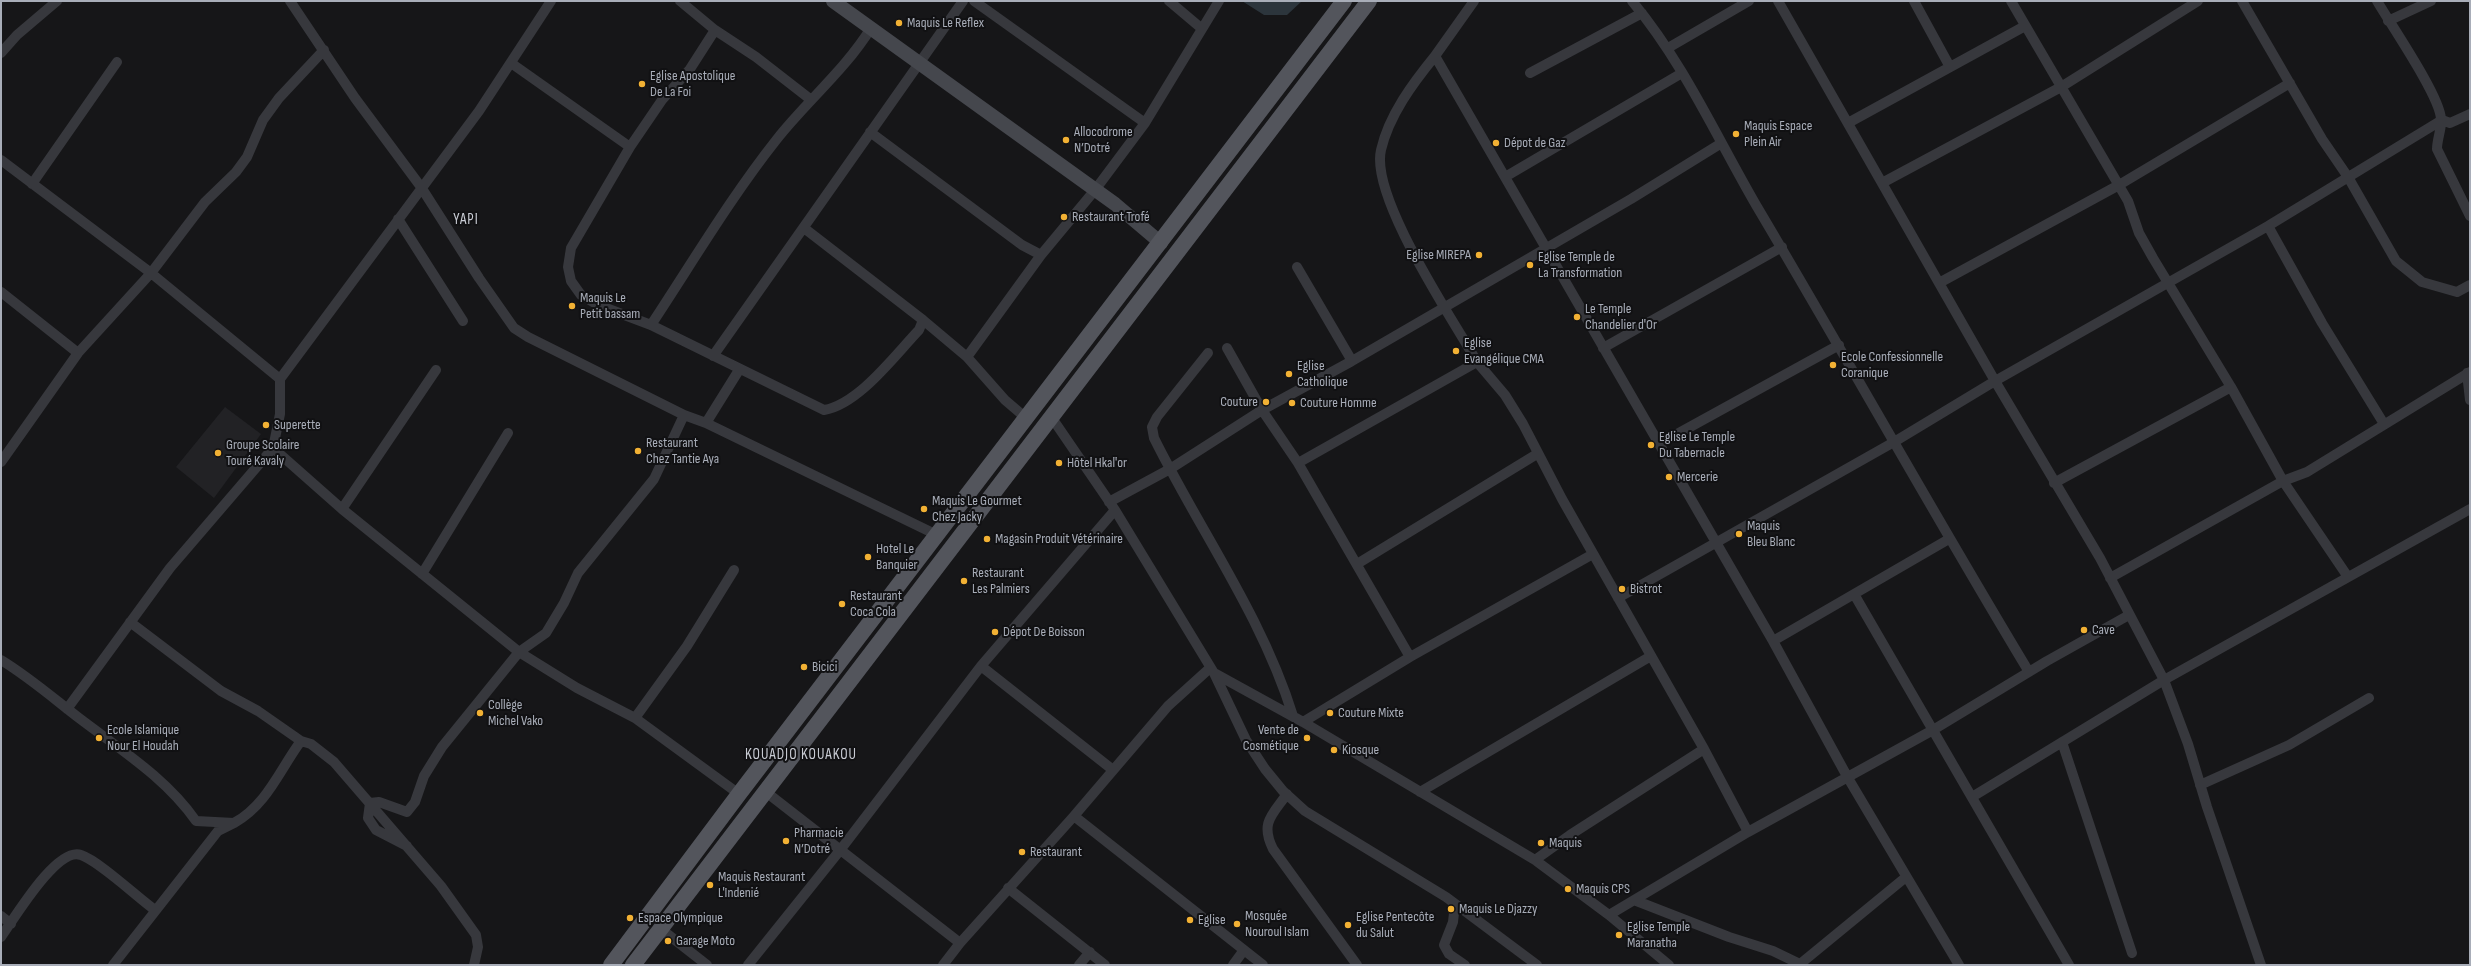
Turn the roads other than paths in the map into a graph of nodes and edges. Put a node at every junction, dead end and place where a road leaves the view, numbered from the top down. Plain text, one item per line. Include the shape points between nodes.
1 (290, 1) edge
2 (551, 1) edge
3 (680, 1) edge
4 (963, 1) edge
5 (974, 1) edge
6 (1169, 1) edge
7 (1219, 1) edge
8 (1344, 1) edge
9 (1369, 1) edge
10 (1474, 1) edge
11 (1632, 1) edge
12 (1749, 1) edge
13 (1778, 1) edge
14 (1914, 1) edge
15 (2011, 1) edge
16 (2198, 1) edge
17 (2242, 1) edge
18 (2377, 1) edge
19 (2431, 1) edge
20 (55, 2) edge
21 (836, 2) edge
22 (1642, 12) junction
23 (2388, 22) junction
24 (2025, 26) junction
25 (871, 28) junction
26 (1201, 28) junction
27 (715, 30) junction
28 (1668, 48) junction
29 (324, 50) junction
30 (1, 53) edge
31 (1435, 56) junction
32 (117, 62) dead end
33 (511, 63) junction
34 (918, 63) junction
35 (1950, 67) junction
36 (1530, 73) dead end
37 (1682, 73) junction
38 (2290, 82) junction
39 (2061, 87) junction
40 (810, 99) junction
41 (2470, 114) edge
42 (2442, 120) junction
43 (1145, 123) junction
44 (1848, 123) junction
45 (870, 132) junction
46 (1720, 144) junction
47 (630, 146) junction
48 (1, 160) edge
49 (1505, 177) junction
50 (2348, 177) junction
51 (1882, 182) junction
52 (32, 184) junction
53 (2119, 185) junction
54 (421, 187) junction
55 (1095, 190) junction
56 (2470, 216) edge
57 (398, 219) junction
58 (2268, 226) junction
59 (804, 228) junction
60 (1161, 243) junction
61 (1546, 247) junction
62 (1782, 247) junction
63 (1041, 254) junction
64 (1298, 267) dead end
65 (152, 273) junction
66 (2168, 282) junction
67 (1939, 283) junction
68 (2470, 285) edge
69 (1, 292) edge
70 (1446, 306) junction
71 (923, 320) junction
72 (463, 321) dead end
73 (651, 325) junction
74 (1839, 345) junction
75 (1227, 348) dead end
76 (1603, 348) junction
77 (78, 353) junction
78 (1208, 354) dead end
79 (713, 356) junction
80 (967, 357) junction
81 (1352, 362) junction
82 (1478, 362) junction
83 (436, 370) dead end
84 (739, 370) junction
85 (2469, 372) edge
86 (280, 379) junction
87 (1995, 381) junction
88 (2231, 387) junction
89 (2470, 400) edge
90 (1262, 410) junction
91 (684, 415) junction
92 (1026, 418) junction
93 (1052, 418) junction
94 (706, 423) junction
95 (2384, 424) junction
96 (508, 433) dead end
97 (1894, 442) junction
98 (1658, 444) junction
99 (273, 448) junction
100 (1537, 454) junction
101 (1, 462) edge
102 (1298, 463) junction
103 (1170, 469) junction
104 (2283, 482) junction
105 (2054, 483) junction
106 (1112, 506) junction
107 (342, 509) junction
108 (2470, 509) edge
109 (937, 535) junction
110 (1949, 539) junction
111 (1715, 542) junction
112 (1593, 554) junction
113 (1357, 564) junction
114 (734, 570) dead end
115 (422, 574) junction
116 (2348, 577) junction
117 (2110, 578) junction
118 (1854, 594) junction
119 (1618, 598) junction
120 (2128, 615) junction
121 (130, 622) junction
122 (1773, 641) junction
123 (519, 652) junction
124 (1651, 656) junction
125 (1410, 657) junction
126 (1, 660) edge
127 (981, 666) junction
128 (1212, 670) junction
129 (2029, 672) junction
130 (2164, 680) junction
131 (2369, 698) dead end
132 (67, 709) junction
133 (1293, 716) junction
134 (635, 718) junction
135 (1303, 722) junction
136 (1933, 730) junction
137 (301, 741) junction
138 (2062, 742) junction
139 (1704, 748) junction
140 (1113, 770) junction
141 (1848, 778) junction
142 (2200, 785) junction
143 (766, 792) junction
144 (1420, 792) junction
145 (739, 794) junction
146 (1287, 794) junction
147 (1972, 797) junction
148 (370, 803) junction
149 (1074, 816) junction
150 (234, 823) junction
151 (1748, 832) junction
152 (841, 848) junction
153 (1535, 860) junction
154 (1906, 877) junction
155 (1008, 888) junction
156 (1634, 900) junction
157 (1455, 904) junction
158 (155, 910) junction
159 (1609, 915) junction
160 (1, 916) edge
161 (11, 924) junction
162 (661, 929) junction
163 (1, 937) edge
164 (960, 943) junction
165 (1244, 950) junction
166 (1090, 952) junction
167 (2132, 953) dead end
168 (112, 965) edge
169 (474, 965) edge
170 (611, 965) edge
171 (633, 965) edge
172 (706, 965) edge
173 (748, 965) edge
174 (943, 965) edge
175 (1079, 965) edge
176 (1105, 965) edge
177 (1233, 965) edge
178 (1263, 965) edge
179 (1357, 965) edge
180 (1465, 965) edge
181 (1537, 965) edge
182 (1669, 965) edge
183 (1801, 965) edge
184 (1959, 965) edge
185 (2069, 965) edge
186 (2261, 965) edge

1 - 29 street
2 - 33 street
3 - 27 street
4 - 34 street
5 - 43 street
6 - 26 street
7 - 26 street
8 - 60 main road
9 - 93 main road
10 - 31 street
11 - 22 street
12 - 28 street
13 - 44 street
14 - 35 street
15 - 24 street
16 - 39 street
17 - 38 street
18 - 23 street
19 - 23 street
20 - 30 street via 17,35
21 - 25 street
22 - 28 street
22 - 36 street
23 - 42 street via 2432,93
24 - 35 street
24 - 39 street
25 - 34 street
25 - 40 street via 851,57
26 - 43 street
27 - 40 street via 756,57
27 - 47 street via 690,69 662,100
28 - 37 street
29 - 54 street via 355,98
29 - 65 street via 279,98 263,120 236,172 205,202
31 - 49 street
31 - 70 street via 1396,112 1380,150 1382,178 1389,203 1403,235
32 - 52 street
33 - 47 street
33 - 54 street via 479,111
34 - 45 street
34 - 55 street
35 - 44 street
37 - 46 street
37 - 49 street
38 - 50 street via 2322,139
38 - 53 street
39 - 51 street
39 - 53 street
40 - 73 street via 760,162
41 - 42 street via 2450,124
42 - 50 street
42 - 56 street via 2437,138 2438,149
43 - 55 street
44 - 51 street
45 - 59 street
45 - 63 street via 1022,245
46 - 61 street
46 - 62 street
47 - 73 street via 571,248 568,267 571,281 581,296
48 - 52 street
49 - 61 street
50 - 58 street
50 - 68 street via 2396,261 2422,282 2457,292
51 - 67 street
52 - 65 street
53 - 66 street via 2128,201 2139,233
53 - 67 street
54 - 57 street
54 - 91 street via 478,278 514,328
55 - 60 street
55 - 63 street
57 - 72 street
57 - 86 street
58 - 66 street
58 - 95 street via 2326,330
59 - 71 street
59 - 79 street
60 - 92 main road
61 - 70 street
61 - 76 street
62 - 74 street
62 - 76 street
63 - 80 street
64 - 81 street
65 - 77 street
65 - 86 street
66 - 87 street
66 - 88 street
67 - 87 street
69 - 77 street
70 - 81 street
70 - 82 street
71 - 80 street
71 - 84 street via 919,330 869,382 848,401 834,408 824,410 814,407
73 - 79 street
74 - 97 street
74 - 98 street
75 - 90 street
76 - 98 street
77 - 101 street
78 - 103 street via 1157,417 1152,427 1154,438
79 - 84 street
80 - 92 street via 1005,400
81 - 90 street
82 - 100 street via 1505,395
82 - 102 street
83 - 107 street
84 - 94 street
85 - 89 street
85 - 95 street
86 - 99 street via 280,414
87 - 97 street
87 - 105 street
88 - 104 street
88 - 105 street
90 - 102 street
90 - 103 street
91 - 94 street
91 - 123 street via 654,479 578,573 546,633
92 - 109 main road
93 - 106 street
93 - 143 main road
94 - 109 street
95 - 104 street via 2308,472
96 - 115 street
97 - 110 street
97 - 111 street
98 - 111 street
99 - 107 street
99 - 121 street via 170,568
100 - 112 street
100 - 113 street
102 - 113 street
103 - 106 street
103 - 133 street via 1248,609 1280,679
104 - 116 street
104 - 117 street
105 - 117 street
106 - 127 street
106 - 128 street
107 - 115 street
108 - 116 street
109 - 145 main road
110 - 118 street
110 - 129 street
111 - 119 street
111 - 122 street
112 - 119 street
112 - 125 street
113 - 125 street
114 - 134 street via 687,646
115 - 123 street
116 - 130 street
117 - 120 street
118 - 122 street
118 - 136 street
119 - 124 street
120 - 129 street
120 - 130 street
121 - 132 street
121 - 137 street via 221,691 258,711
122 - 141 street
123 - 134 street via 577,688
123 - 148 street via 442,747 424,776 415,802 407,812 379,802
124 - 139 street
124 - 144 street
125 - 135 street
126 - 132 street via 26,675
127 - 140 street
127 - 152 street
128 - 133 street
128 - 140 street via 1168,706
128 - 146 street via 1246,740 1264,769
129 - 136 street
130 - 138 street
130 - 142 street
131 - 142 street via 2289,745
132 - 150 street via 156,776 183,802 196,821
133 - 135 street
134 - 145 street
135 - 144 street
136 - 141 street
136 - 147 street
137 - 148 street via 312,744 334,762
137 - 150 street via 269,792 247,816
138 - 147 street
138 - 167 street
139 - 151 street
139 - 153 street
140 - 149 street
141 - 151 street
141 - 154 street
142 - 186 street
143 - 152 street
143 - 162 main road
144 - 153 street
145 - 170 main road
146 - 157 street via 1305,811
146 - 179 street via 1267,824 1268,839
147 - 185 street
148 - 169 street via 441,886 476,935 478,947
149 - 155 street
149 - 165 street
150 - 158 street via 218,831
151 - 156 street
152 - 164 street
152 - 173 street
153 - 159 street
154 - 183 street
154 - 184 street
155 - 164 street
155 - 166 street
156 - 159 street
156 - 183 street via 1729,937 1773,951
157 - 180 street via 1453,922 1444,945 1449,954
157 - 181 street
158 - 161 street via 93,861 80,854 70,854 52,868
158 - 168 street
159 - 182 street
160 - 161 street
161 - 163 street
162 - 171 main road
162 - 172 street
164 - 174 street
165 - 177 street
165 - 178 street
166 - 175 street
166 - 176 street

